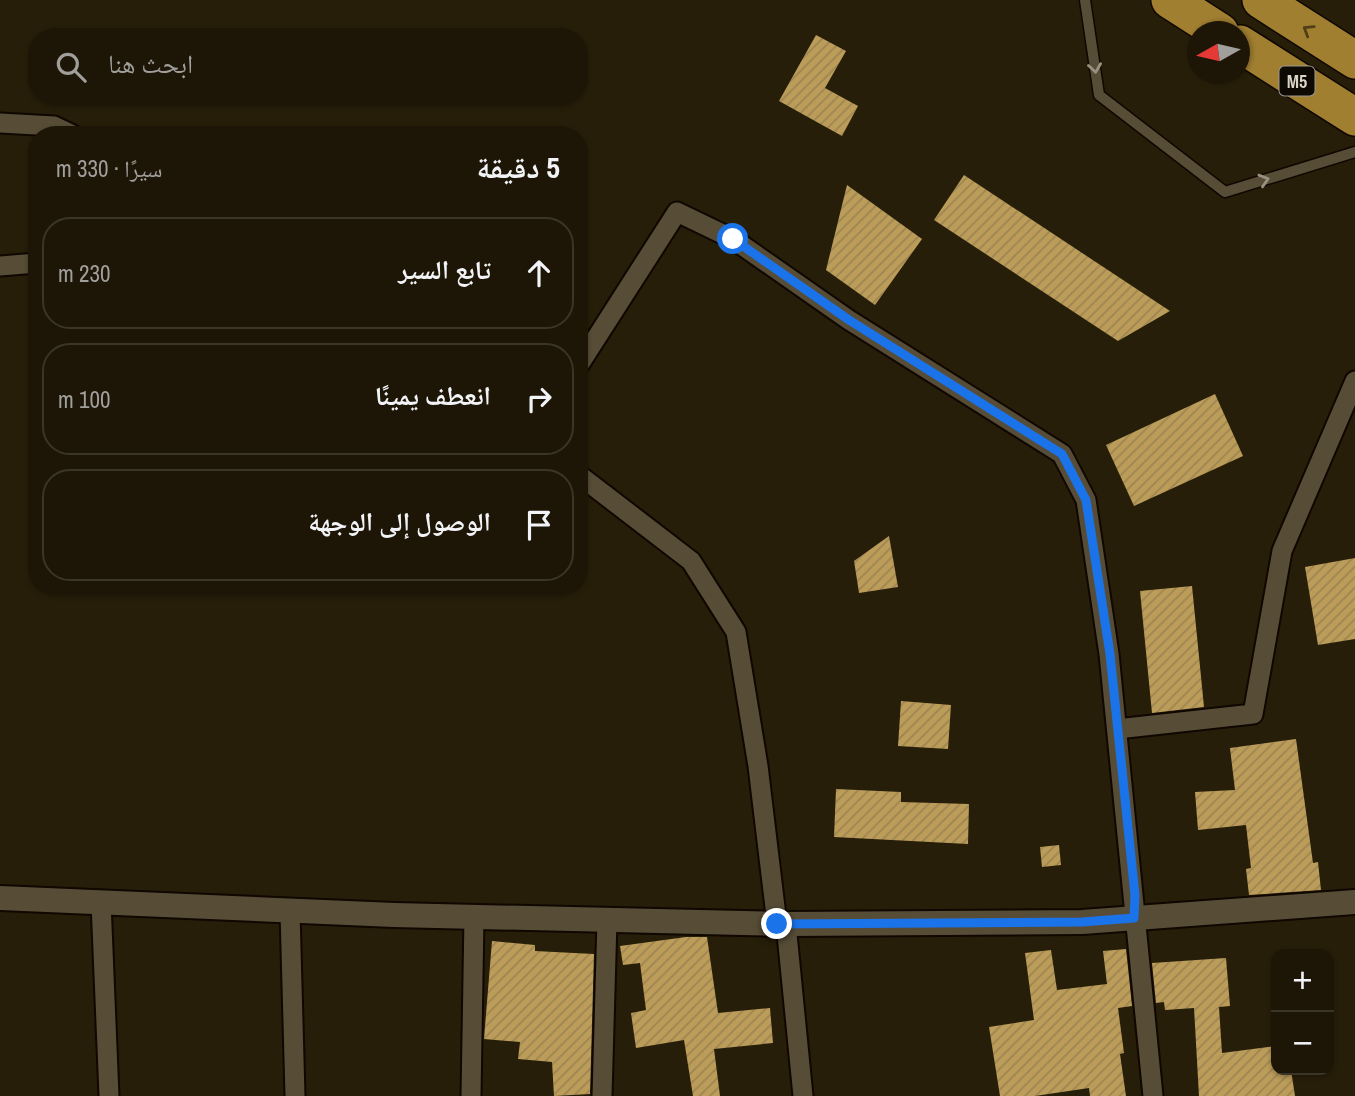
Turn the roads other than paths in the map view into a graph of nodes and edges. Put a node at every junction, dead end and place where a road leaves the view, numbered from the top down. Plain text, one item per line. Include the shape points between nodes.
1 (1085, 0) edge
2 (1170, 0) edge
3 (1261, 0) edge
4 (1203, 21) edge
5 (1250, 50) edge
6 (1355, 60) edge
7 (1355, 117) edge
8 (0, 123) edge
9 (54, 126) edge
10 (1355, 152) edge
11 (28, 264) edge
12 (0, 266) edge
13 (588, 351) edge
14 (1355, 381) edge
15 (588, 482) edge
16 (1117, 729) junction
17 (0, 898) edge
18 (101, 902) junction
19 (1355, 902) edge
20 (290, 911) junction
21 (474, 917) junction
22 (1134, 918) junction
23 (607, 920) junction
24 (781, 924) junction
25 (109, 1096) edge
26 (295, 1096) edge
27 (471, 1096) edge
28 (602, 1096) edge
29 (803, 1096) edge
30 (1153, 1096) edge

1 -> 10 lane via 1099,95 1225,192
2 - 4 highway
6 -> 3 highway, M5
5 - 7 highway, M5
8 - 9 street
11 - 12 street
13 - 16 street via 677,212 733,239 849,320 1062,454 1086,500
14 - 16 street via 1282,551 1253,714
15 - 24 street via 691,561 736,632
16 - 22 street
17 - 18 street
18 - 20 street
18 - 25 street
19 - 22 street
20 - 21 street
20 - 26 street
21 - 23 street
21 - 27 street
22 - 24 street
22 - 30 street
23 - 24 street
23 - 28 street
24 - 29 street

